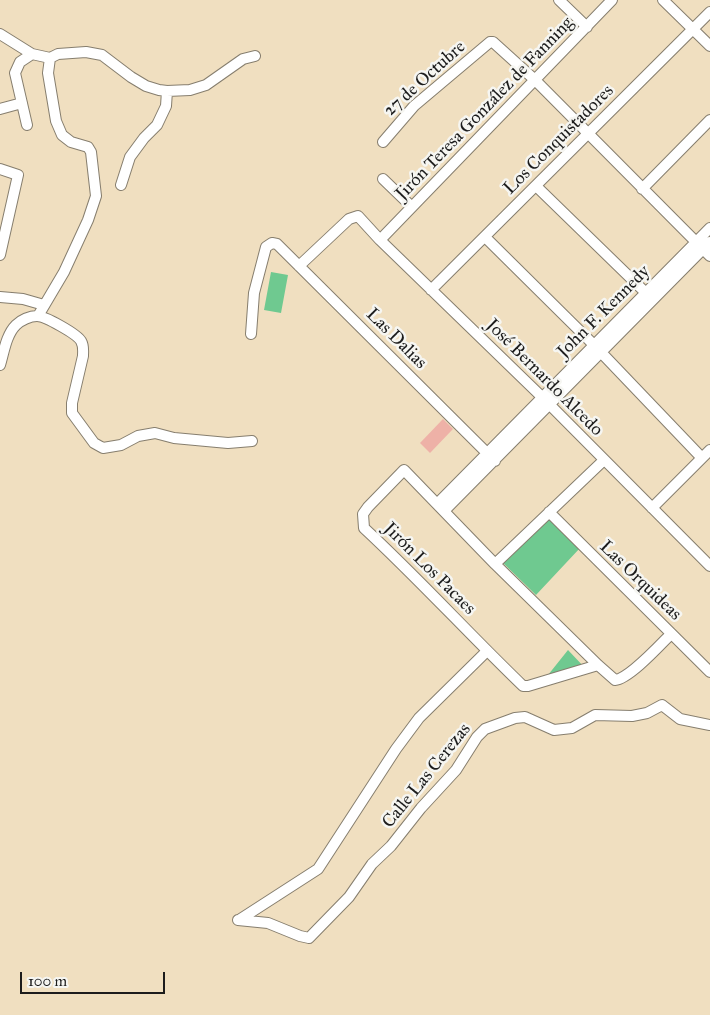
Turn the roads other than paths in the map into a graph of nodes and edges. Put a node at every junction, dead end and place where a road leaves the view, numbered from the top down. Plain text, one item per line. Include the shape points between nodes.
1 (559, 0) edge
2 (612, 0) edge
3 (663, 0) edge
4 (710, 12) edge
5 (587, 27) junction
6 (693, 29) junction
7 (0, 34) edge
8 (710, 46) edge
9 (32, 54) junction
10 (255, 56) dead end
11 (50, 58) junction
12 (535, 80) junction
13 (167, 91) junction
14 (22, 103) junction
15 (0, 109) edge
16 (710, 120) edge
17 (26, 125) dead end
18 (588, 134) junction
19 (383, 142) dead end
20 (0, 169) edge
21 (383, 179) dead end
22 (120, 184) dead end
23 (536, 186) junction
24 (642, 189) junction
25 (412, 207) junction
26 (710, 228) edge
27 (485, 237) junction
28 (380, 240) junction
29 (705, 247) edge
30 (0, 255) edge
31 (299, 266) junction
32 (431, 290) junction
33 (646, 293) junction
34 (0, 297) edge
35 (44, 305) junction
36 (38, 316) junction
37 (251, 334) dead end
38 (4, 338) edge
39 (594, 345) junction
40 (602, 353) junction
41 (0, 365) edge
42 (546, 402) junction
43 (252, 441) dead end
44 (710, 450) edge
45 (492, 457) junction
46 (702, 458) junction
47 (604, 460) junction
48 (441, 508) junction
49 (652, 508) junction
50 (549, 512) junction
51 (709, 561) edge
52 (495, 564) junction
53 (671, 634) junction
54 (487, 651) junction
55 (598, 665) junction
56 (710, 672) edge
57 (710, 725) edge

1 - 5 street
2 - 5 street, Jirón Teresa González de Fanning
3 - 6 street
4 - 6 street, Los Conquistadores
5 - 12 street, Jirón Teresa González de Fanning
6 - 8 street
6 - 18 street, Los Conquistadores
7 - 9 street
9 - 11 street
9 - 14 street via 20,62 14,73
10 - 13 street via 243,59 206,85 190,90
11 - 13 street via 58,54 86,52 102,55 146,86
11 - 35 street via 48,73 56,122 62,135 71,142 88,147 91,152 96,196 77,245
12 - 18 street
12 - 19 street, 27 de Octubre via 490,42 414,106
12 - 25 street, Jirón Teresa González de Fanning
13 - 22 street via 166,106 157,125 130,157
14 - 15 street
14 - 17 street
16 - 24 street
18 - 23 street, Los Conquistadores
18 - 24 street
20 - 30 street via 18,175
21 - 25 street
23 - 27 street, Los Conquistadores
23 - 33 street
24 - 29 street
25 - 28 street, Jirón Teresa González de Fanning
26 - 29 street, John F. Kennedy
27 - 32 street, Los Conquistadores
27 - 39 street
28 - 31 street, José Bernardo Alcedo via 358,216 354,216
28 - 32 street, José Bernardo Alcedo
29 - 33 street, John F. Kennedy
29 - 40 street, John F. Kennedy
31 - 37 street, Las Dalias via 278,244 266,247 254,293
31 - 45 street, Las Dalias
32 - 42 street, José Bernardo Alcedo
33 - 39 street, John F. Kennedy
34 - 35 street
35 - 36 street
36 - 38 street via 26,318
36 - 43 street via 81,341 84,349 72,413 94,443 103,448 155,433 220,442
38 - 41 street
39 - 40 street
39 - 42 street, John F. Kennedy
40 - 42 street, John F. Kennedy
40 - 46 street
42 - 45 street, John F. Kennedy
42 - 47 street, José Bernardo Alcedo
44 - 46 street
45 - 48 street, John F. Kennedy
46 - 49 street
47 - 49 street, José Bernardo Alcedo
47 - 50 street
48 - 52 street
48 - 54 street, Jirón Los Pacaes via 404,470 363,514 364,528 411,571
49 - 51 street, José Bernardo Alcedo
50 - 52 street
50 - 53 street, Las Orquideas
52 - 55 street
53 - 55 street via 622,679 615,680
53 - 56 street, Las Orquideas
54 - 55 street, Jirón Los Pacaes via 523,686
54 - 57 street, Calle Las Cerezas via 419,718 318,869 238,920 268,923 309,938 349,897 372,864 456,770 485,729 525,717 554,730 572,728 594,714 632,716 662,705 680,720

